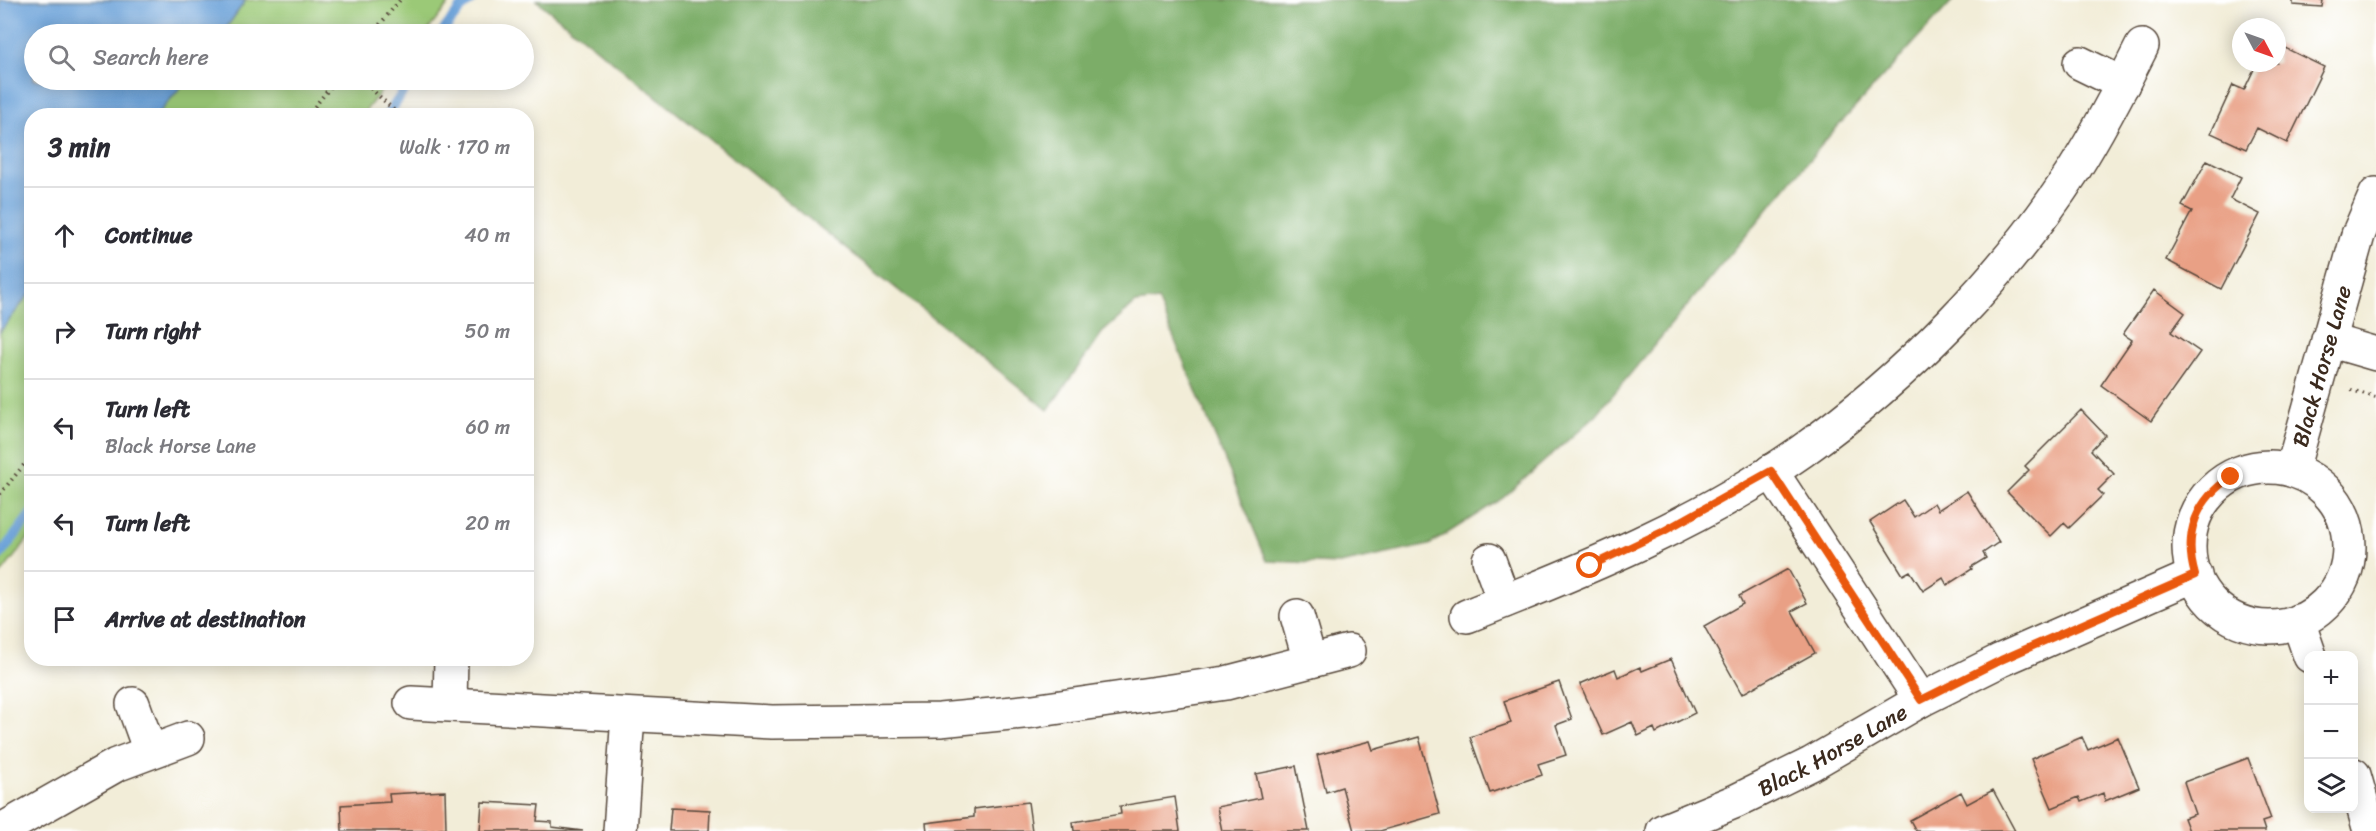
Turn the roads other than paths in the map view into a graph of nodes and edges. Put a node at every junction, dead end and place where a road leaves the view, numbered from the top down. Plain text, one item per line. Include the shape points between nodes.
1 (2142, 46) dead end
2 (2080, 63) dead end
3 (2123, 84) junction
4 (2376, 194) edge
5 (2328, 340) junction
6 (2376, 354) edge
7 (2292, 470) junction
8 (1771, 471) junction
9 (1489, 560) dead end
10 (2195, 575) junction
11 (1504, 601) junction
12 (1297, 616) dead end
13 (1467, 616) dead end
14 (2298, 621) junction
15 (1349, 651) dead end
16 (2308, 651) edge
17 (1310, 662) junction
18 (452, 666) edge
19 (1921, 700) junction
20 (411, 703) dead end
21 (450, 703) junction
22 (134, 704) dead end
23 (628, 715) junction
24 (188, 738) dead end
25 (150, 751) junction
26 (2358, 789) edge
27 (0, 831) edge
28 (620, 831) edge
29 (1664, 831) edge
30 (2370, 831) edge

1 - 3 street
2 - 3 street
3 - 8 street via 2073,171 1974,298 1916,356 1849,414
4 - 5 street, Black Horse Lane via 2358,235
5 - 6 street
5 - 7 street, Black Horse Lane
7 - 10 street via 2253,469 2218,485 2193,522 2189,548
7 - 14 street via 2311,478 2328,494 2338,506 2349,537 2341,582 2325,604
8 - 11 street via 1662,532
8 - 19 street
9 - 11 street
10 - 14 street via 2202,590 2220,609 2244,623 2276,626
10 - 19 street, Black Horse Lane via 2001,660
11 - 13 street
12 - 17 street
14 - 16 street
15 - 17 street
17 - 23 street via 1226,683 1156,694 940,720 772,722
18 - 21 street
19 - 29 street, Black Horse Lane via 1812,764
20 - 21 street
21 - 23 street
22 - 25 street
23 - 28 street
24 - 25 street
25 - 27 street via 116,765
26 - 30 street

